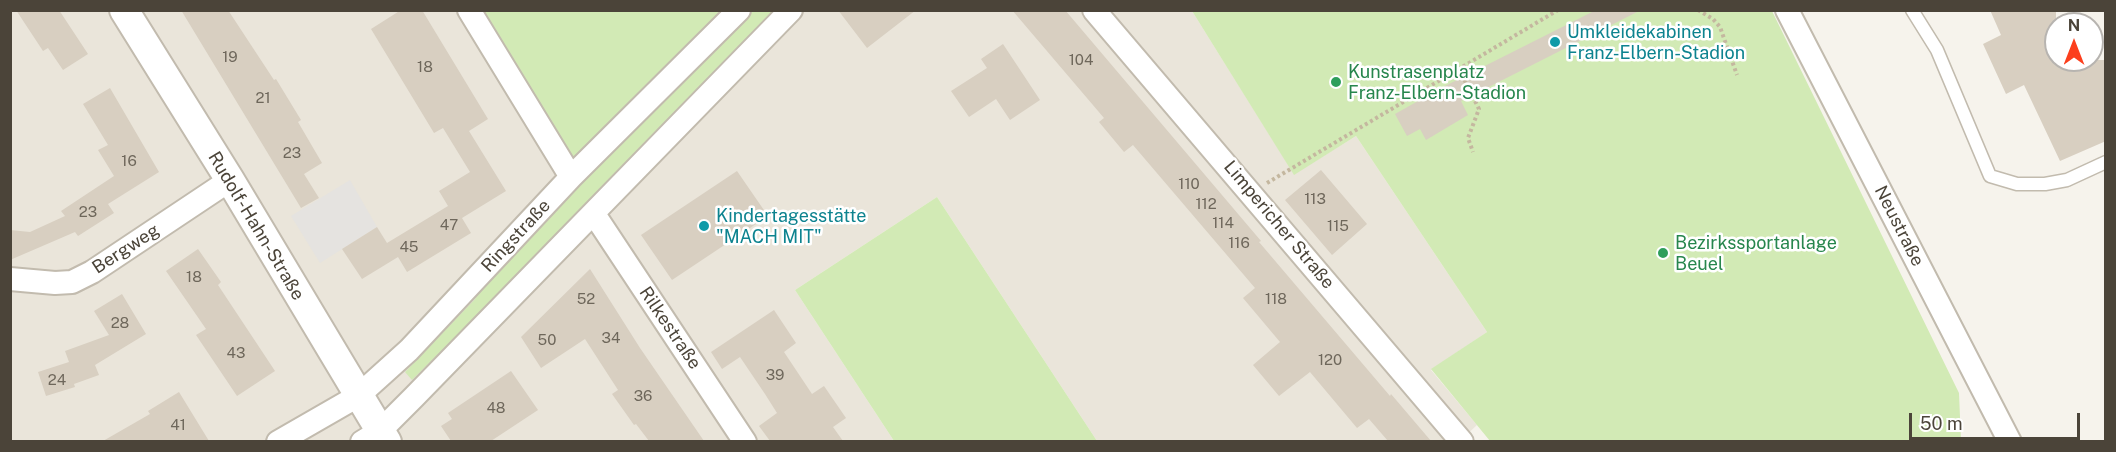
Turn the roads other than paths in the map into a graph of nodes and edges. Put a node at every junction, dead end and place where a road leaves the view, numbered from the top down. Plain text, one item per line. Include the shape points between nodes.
1 (124, 10) edge
2 (469, 10) edge
3 (739, 10) edge
4 (791, 10) edge
5 (1094, 10) edge
6 (1787, 10) edge
7 (1912, 10) edge
8 (2106, 162) edge
9 (571, 177) junction
10 (230, 180) junction
11 (594, 214) junction
12 (10, 279) edge
13 (358, 396) junction
14 (376, 438) edge
15 (278, 441) edge
16 (745, 441) edge
17 (1462, 441) edge
18 (2010, 441) edge

1 - 10 street, Rudolf-Hahn-Straße
2 - 9 street
3 - 9 street, Ringstraße
4 - 11 street
5 - 17 street, Limpericher Straße
6 - 18 street, Neustraße
7 - 8 lane via 1937,50 1990,176 2017,184 2045,184 2067,180
9 - 13 street, Ringstraße via 409,350
10 - 12 street, Bergweg via 92,273 72,282
10 - 13 street, Rudolf-Hahn-Straße
11 - 14 street
11 - 16 street, Rilkestraße
13 - 14 street, Rudolf-Hahn-Straße
13 - 15 street, Ringstraße

